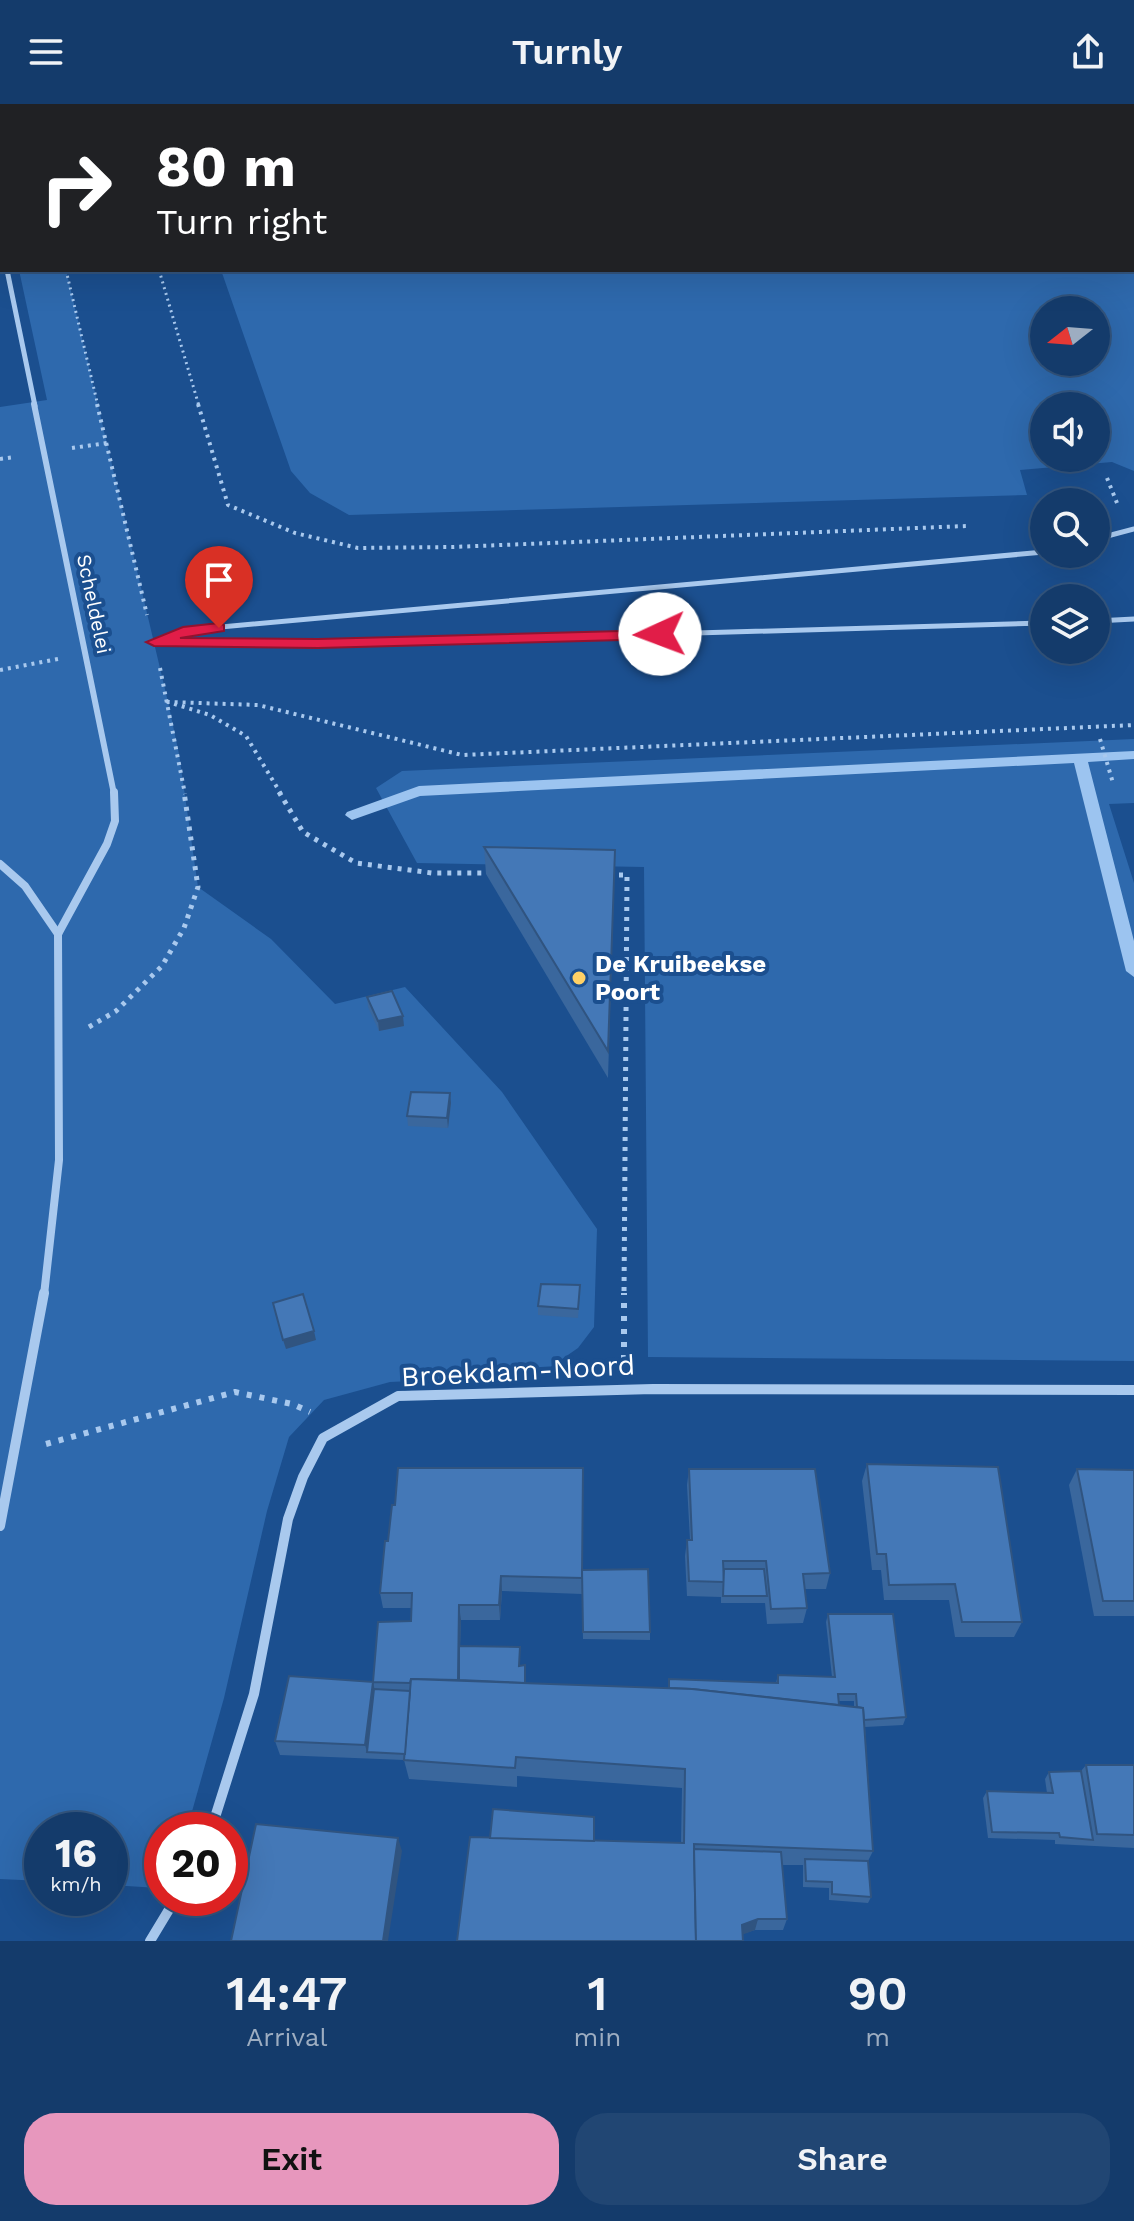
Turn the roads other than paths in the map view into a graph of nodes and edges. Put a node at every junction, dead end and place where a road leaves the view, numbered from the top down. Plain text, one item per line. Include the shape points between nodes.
1 (7, 272) edge
2 (1134, 529) edge
3 (1110, 535) edge
4 (1030, 553) edge
5 (1134, 619) edge
6 (1110, 620) edge
7 (1030, 623) edge
8 (0, 864) edge
9 (58, 934) junction
10 (1134, 1390) edge
11 (0, 1526) edge
12 (217, 1812) edge
13 (165, 1916) edge
14 (150, 1941) edge

1 - 9 street, Scheldelei via 114,793 115,821 107,844
2 - 3 lane
4 - 7 lane via 188,630 154,642 318,644
5 - 6 lane
8 - 9 street via 25,886
9 - 11 street, Scheldelei via 58,1174 43,1304
10 - 12 street, Broekdam-Noord via 624,1389 398,1396 323,1438 303,1477 288,1519 254,1694
13 - 14 street

